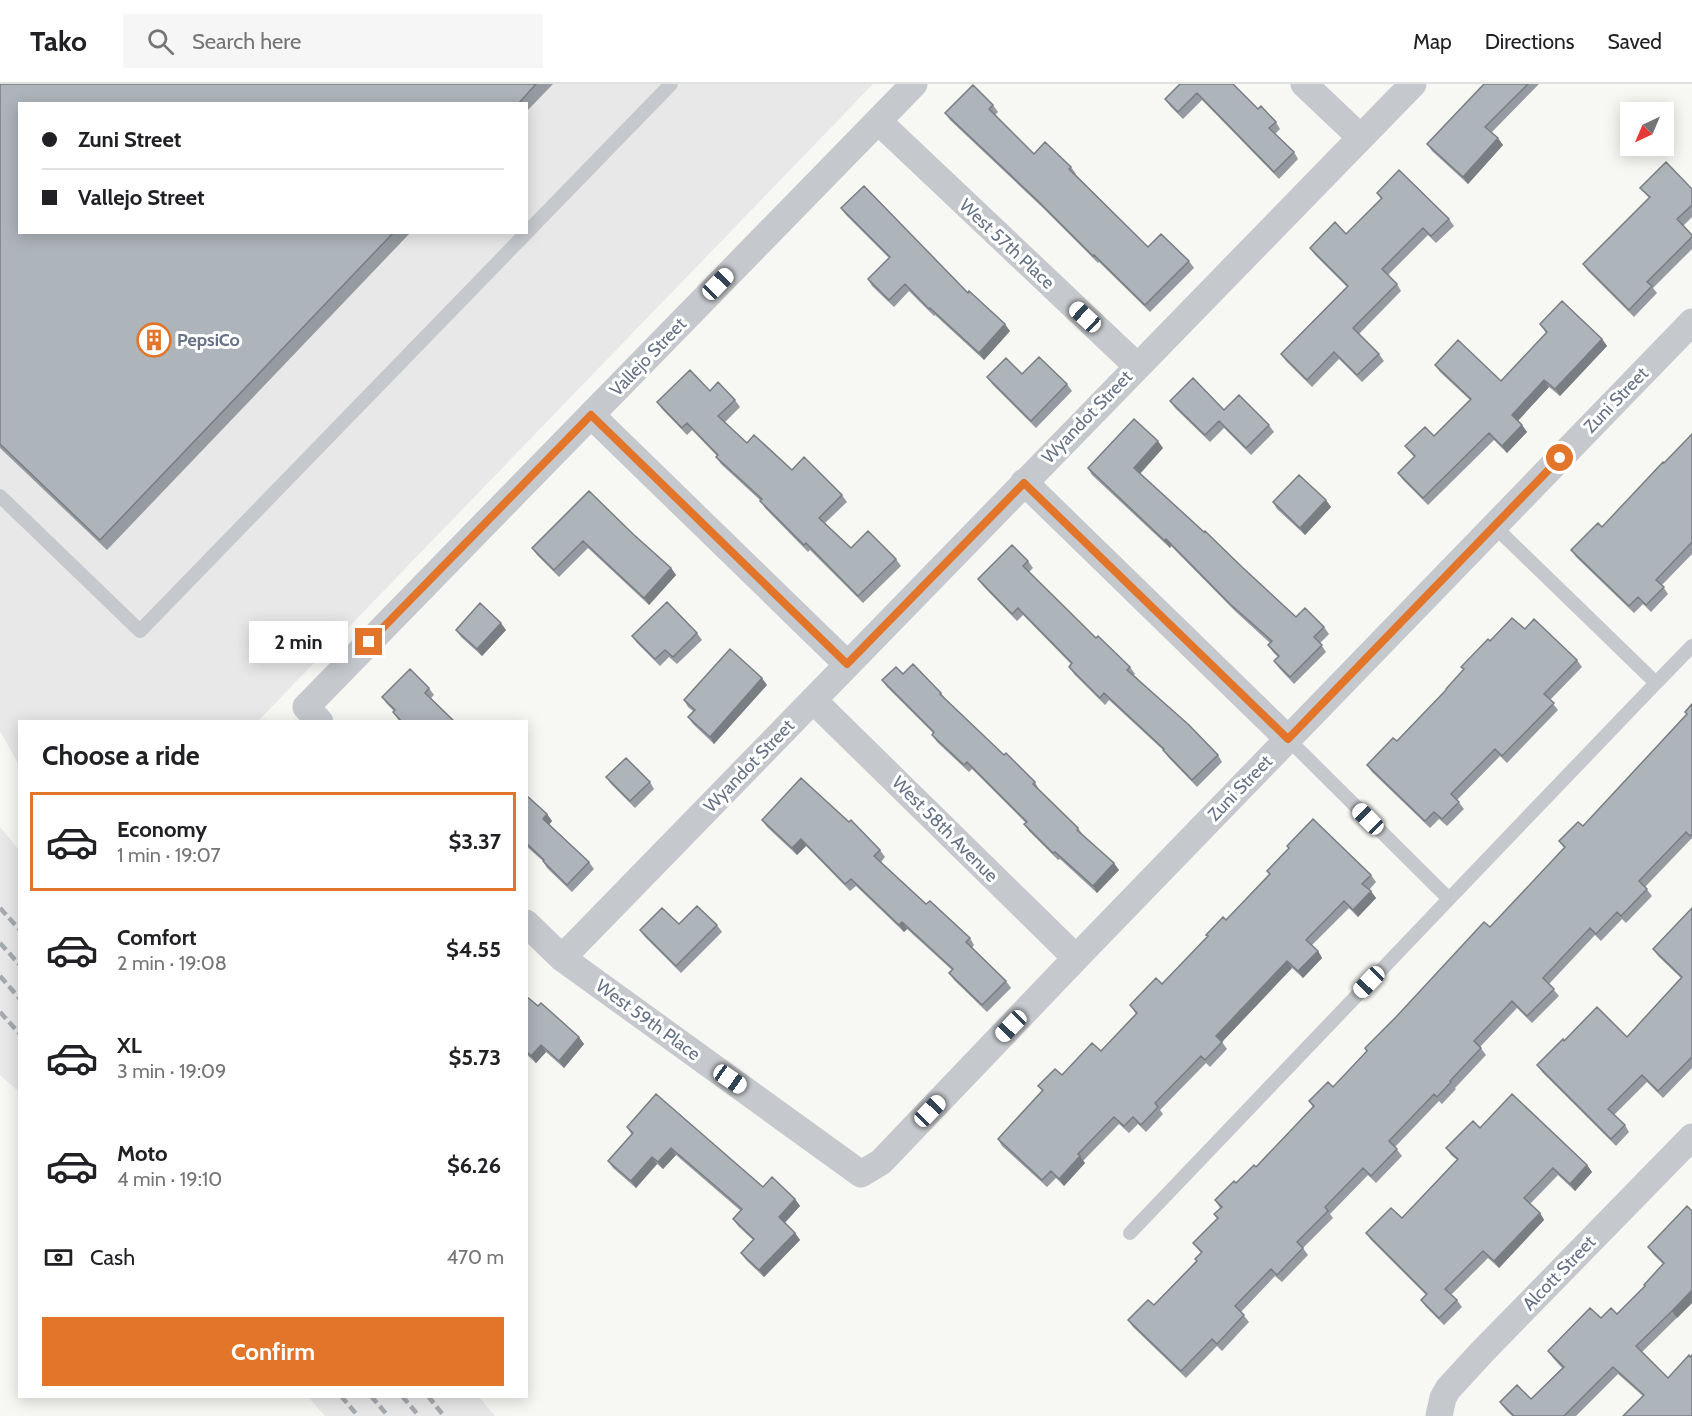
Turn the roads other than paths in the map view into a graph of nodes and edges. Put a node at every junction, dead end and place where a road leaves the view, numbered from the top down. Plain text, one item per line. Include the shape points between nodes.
1 (671, 84) edge
2 (914, 84) edge
3 (1304, 84) edge
4 (1413, 84) edge
5 (878, 121) junction
6 (1360, 137) junction
7 (528, 231) edge
8 (525, 234) edge
9 (1692, 322) edge
10 (1137, 366) junction
11 (591, 415) junction
12 (1024, 483) junction
13 (0, 496) edge
14 (1494, 526) junction
15 (1692, 646) edge
16 (847, 664) junction
17 (1656, 683) junction
18 (813, 700) junction
19 (313, 714) edge
20 (1288, 739) junction
21 (1449, 899) junction
22 (528, 925) edge
23 (562, 958) junction
24 (1076, 958) junction
25 (1692, 1137) edge
26 (861, 1173) joint
27 (1130, 1233) dead end
28 (1439, 1416) edge

1 - 7 lane
2 - 5 street, Vallejo Street
3 - 6 street
4 - 6 street, Wyandot Street
5 - 10 street, West 57th Place
5 - 11 street, Vallejo Street
6 - 10 street, Wyandot Street
8 - 13 lane via 140,631
9 - 14 street, Zuni Street
10 - 12 street, Wyandot Street
11 - 16 street
11 - 19 street, Vallejo Street
12 - 16 street, Wyandot Street
12 - 20 street
14 - 17 lane
14 - 20 street, Zuni Street
15 - 17 lane
16 - 18 street, Wyandot Street
17 - 21 lane
18 - 23 street, Wyandot Street
18 - 24 street, West 58th Avenue
20 - 21 lane
20 - 24 street, Zuni Street
21 - 27 lane
22 - 23 street, West 59th Place
23 - 26 street, West 59th Place
24 - 26 street, Zuni Street via 881,1162
25 - 28 street, Alcott Street via 1448,1389

